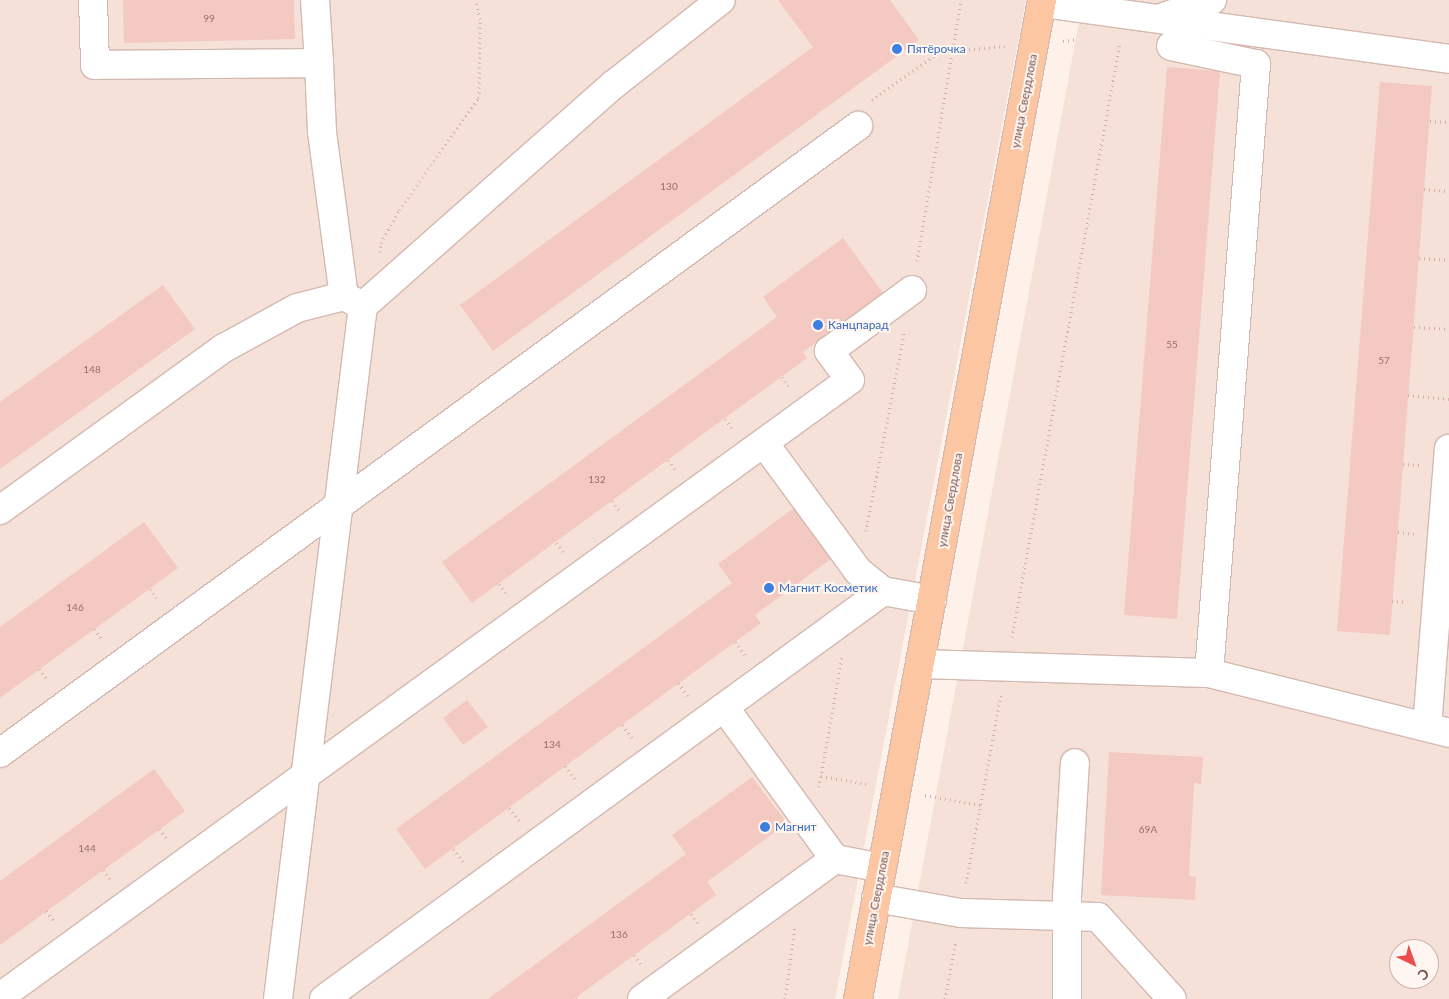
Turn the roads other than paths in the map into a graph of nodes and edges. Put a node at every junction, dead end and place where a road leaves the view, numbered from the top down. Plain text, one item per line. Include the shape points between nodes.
1 (93, 0) edge
2 (315, 0) edge
3 (721, 0) edge
4 (1212, 0) edge
5 (1042, 1) edge
6 (1159, 19) junction
7 (1171, 46) dead end
8 (1449, 59) edge
9 (318, 63) junction
10 (858, 126) dead end
11 (912, 290) road end
12 (361, 298) junction
13 (764, 442) junction
14 (1449, 449) edge
15 (338, 506) junction
16 (0, 510) edge
17 (883, 591) junction
18 (932, 600) junction
19 (920, 664) junction
20 (1209, 673) junction
21 (724, 708) junction
22 (1438, 730) edge
23 (0, 753) edge
24 (1075, 763) dead end
25 (305, 775) junction
26 (835, 859) junction
27 (882, 868) junction
28 (876, 898) junction
29 (1068, 916) junction
30 (0, 997) edge
31 (278, 999) edge
32 (324, 999) edge
33 (642, 999) edge
34 (858, 999) edge
35 (1067, 999) edge
36 (1172, 999) edge

1 - 9 lane via 95,65
2 - 9 lane
3 - 12 lane via 613,86
4 - 6 lane
5 - 6 lane
5 - 18 main road, улица Свердлова
6 - 8 lane
7 - 20 lane via 1256,64
9 - 12 lane via 322,132
10 - 15 lane
11 - 13 lane via 829,351 850,380
12 - 15 lane
12 - 16 lane via 297,308 224,348
13 - 17 lane via 858,571
13 - 25 lane
14 - 22 lane
15 - 23 lane
15 - 25 lane
17 - 18 lane
17 - 21 lane
18 - 19 main road, улица Свердлова
19 - 20 lane
19 - 27 main road, улица Свердлова
20 - 22 lane
21 - 26 lane
21 - 32 lane
24 - 29 lane
25 - 30 lane
25 - 31 lane
26 - 27 lane
26 - 33 lane
27 - 28 main road, улица Свердлова
28 - 29 lane via 961,913
28 - 34 main road, улица Свердлова
29 - 35 lane
29 - 36 lane via 1098,917

